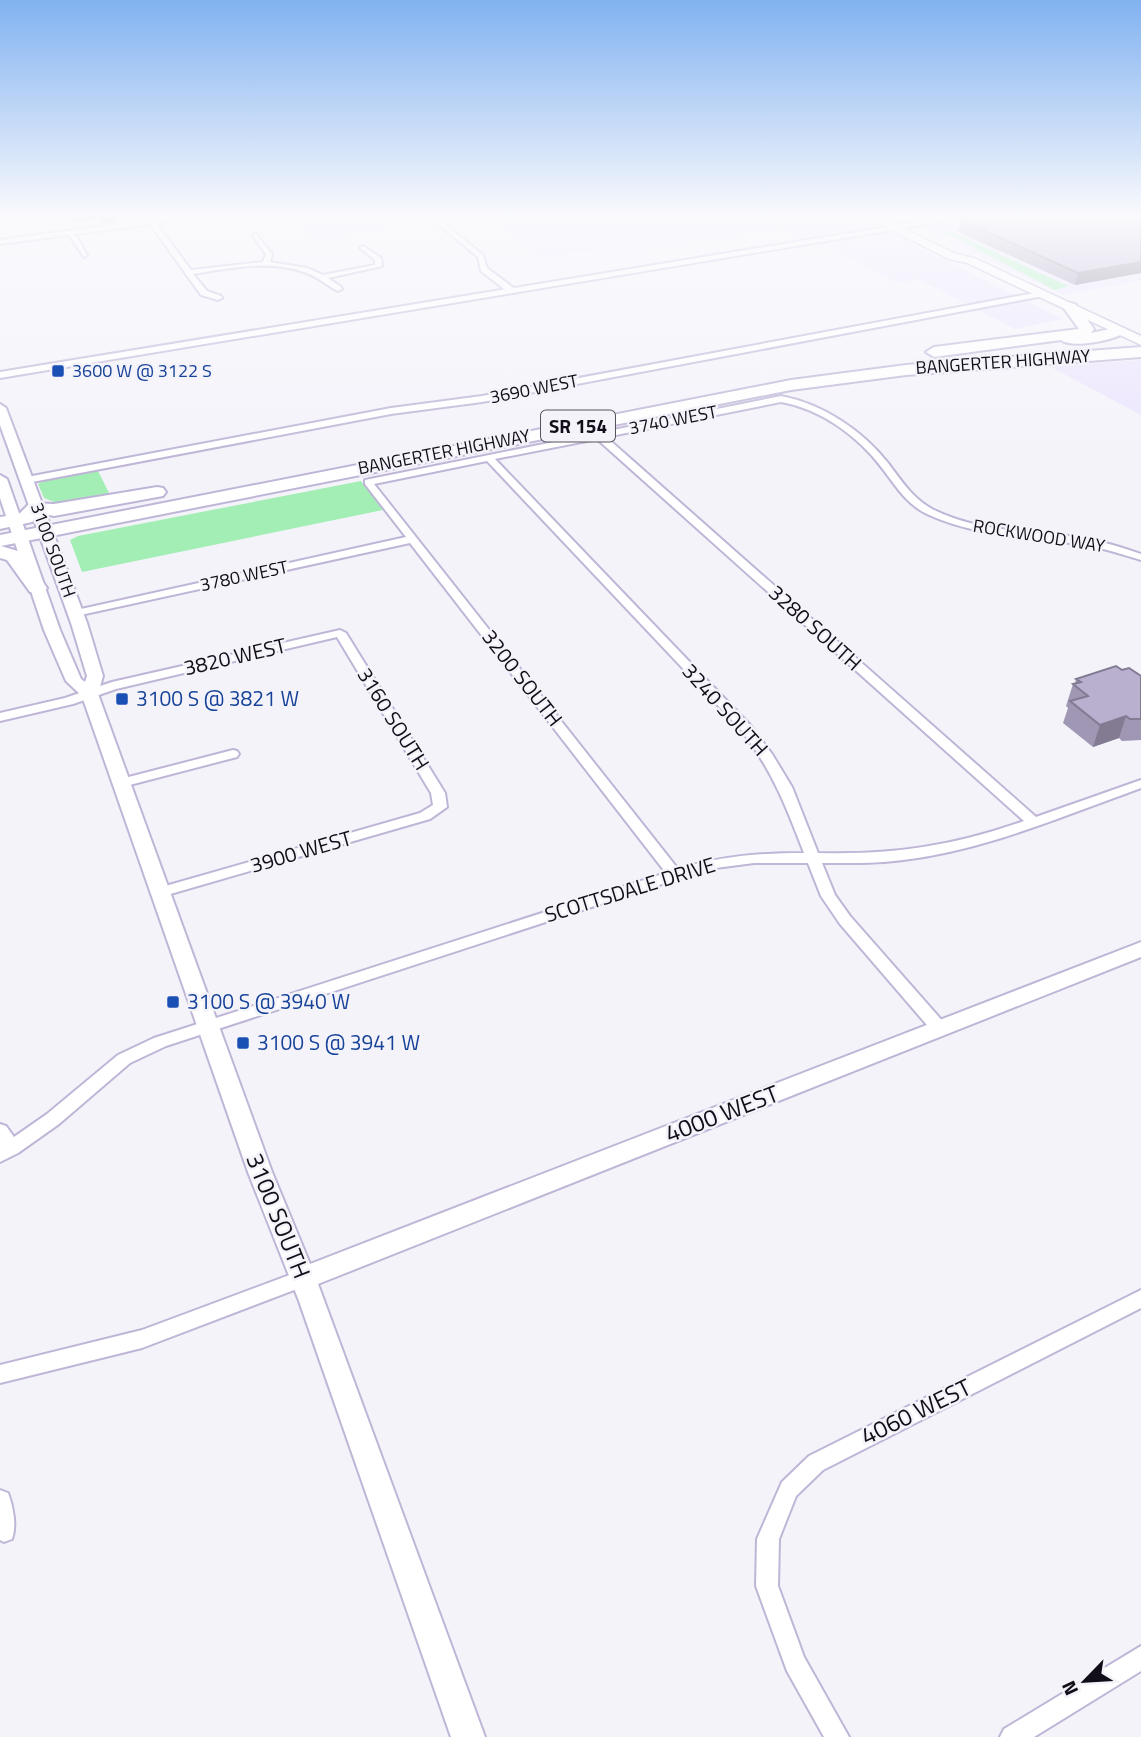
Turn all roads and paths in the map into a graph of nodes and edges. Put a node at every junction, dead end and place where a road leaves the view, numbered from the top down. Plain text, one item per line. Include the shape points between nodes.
1 (213, 296) edge
2 (487, 296) edge
3 (1029, 296) edge
4 (1045, 296) edge
5 (218, 298) dead end
6 (1070, 307) junction
7 (1120, 331) junction
8 (1141, 342) edge
9 (999, 352) junction
10 (1141, 352) edge
11 (870, 363) junction
12 (0, 375) edge
13 (858, 375) junction
14 (0, 408) edge
15 (813, 408) joint
16 (552, 419) junction
17 (598, 435) junction
18 (488, 457) junction
19 (387, 464) junction
20 (0, 479) edge
21 (27, 480) junction
22 (368, 482) joint
23 (43, 525) junction
24 (13, 532) edge
25 (413, 539) junction
26 (0, 541) edge
27 (0, 552) edge
28 (1141, 556) edge
29 (37, 589) junction
30 (76, 612) junction
31 (340, 632) joint
32 (90, 694) junction
33 (0, 717) edge
34 (233, 754) dead end
35 (122, 783) junction
36 (1141, 784) edge
37 (440, 807) joint
38 (1032, 821) junction
39 (811, 858) junction
40 (676, 874) junction
41 (160, 892) junction
42 (1141, 949) edge
43 (208, 1024) junction
44 (939, 1028) junction
45 (0, 1131) edge
46 (6, 1151) edge
47 (303, 1278) junction
48 (1141, 1299) edge
49 (0, 1374) edge
50 (0, 1501) edge
51 (4, 1531) dead end
52 (1141, 1658) edge
53 (468, 1737) edge
54 (837, 1737) edge
55 (1012, 1737) edge

1 - 5 street
2 - 12 street
3 - 21 street, 3690 WEST
4 - 6 main road
6 - 7 main road
6 - 11 highway via 1087,329 1084,333 887,357
7 - 8 main road
7 - 9 highway via 1023,344
8 - 9 highway, BANGERTER HIGHWAY / SR 154
9 - 11 highway, BANGERTER HIGHWAY / SR 154
9 - 13 highway via 980,358 878,367
10 - 13 highway, BANGERTER HIGHWAY / SR 154
11 - 16 highway, BANGERTER HIGHWAY / SR 154 via 774,376
13 - 19 highway, BANGERTER HIGHWAY / SR 154
14 - 21 street, 3100 SOUTH
15 - 17 street, 3740 WEST via 781,399
15 - 28 street, ROCKWOOD WAY via 871,450 910,499 941,516 991,531 1091,541
16 - 19 highway via 538,427 408,454
16 - 23 highway, BANGERTER HIGHWAY / SR 154
17 - 18 street, 3740 WEST
17 - 38 street, 3280 SOUTH
18 - 22 street, 3740 WEST
18 - 39 street, 3240 SOUTH via 746,728 785,788
19 - 23 highway, BANGERTER HIGHWAY / SR 154
20 - 24 street, 3100 SOUTH
21 - 23 street, 3100 SOUTH
22 - 25 street, 3200 SOUTH
23 - 24 highway, BANGERTER HIGHWAY / SR 154
23 - 24 highway via 38,541
23 - 30 street, 3100 SOUTH
24 - 26 highway, BANGERTER HIGHWAY / SR 154
24 - 29 street, 3100 SOUTH
25 - 30 street, 3780 WEST
25 - 40 street, 3200 SOUTH
27 - 29 highway via 14,556
29 - 32 street, 3100 SOUTH via 74,681
30 - 32 street, 3100 SOUTH via 94,676
31 - 32 street, 3820 WEST
31 - 37 street, 3160 SOUTH via 438,793
32 - 33 street, 3820 WEST
32 - 35 street, 3100 SOUTH
34 - 35 street
35 - 41 street, 3100 SOUTH
36 - 38 street, SCOTTSDALE DRIVE
37 - 41 street, 3900 WEST via 425,816
38 - 39 street, SCOTTSDALE DRIVE via 931,852 870,859
39 - 40 street, SCOTTSDALE DRIVE via 742,859
39 - 44 street, 3240 SOUTH via 845,920
40 - 43 street, SCOTTSDALE DRIVE
41 - 43 street, 3100 SOUTH
42 - 44 street, 4000 WEST
43 - 46 street, SCOTTSDALE DRIVE via 124,1059 53,1119
43 - 47 street, 3100 SOUTH
44 - 47 street, 4000 WEST
45 - 46 street
47 - 49 street via 142,1339
47 - 53 street, 3100 SOUTH
48 - 54 street, 4060 WEST via 816,1463 789,1489 768,1539 766,1586 795,1663
50 - 51 street
52 - 55 street

